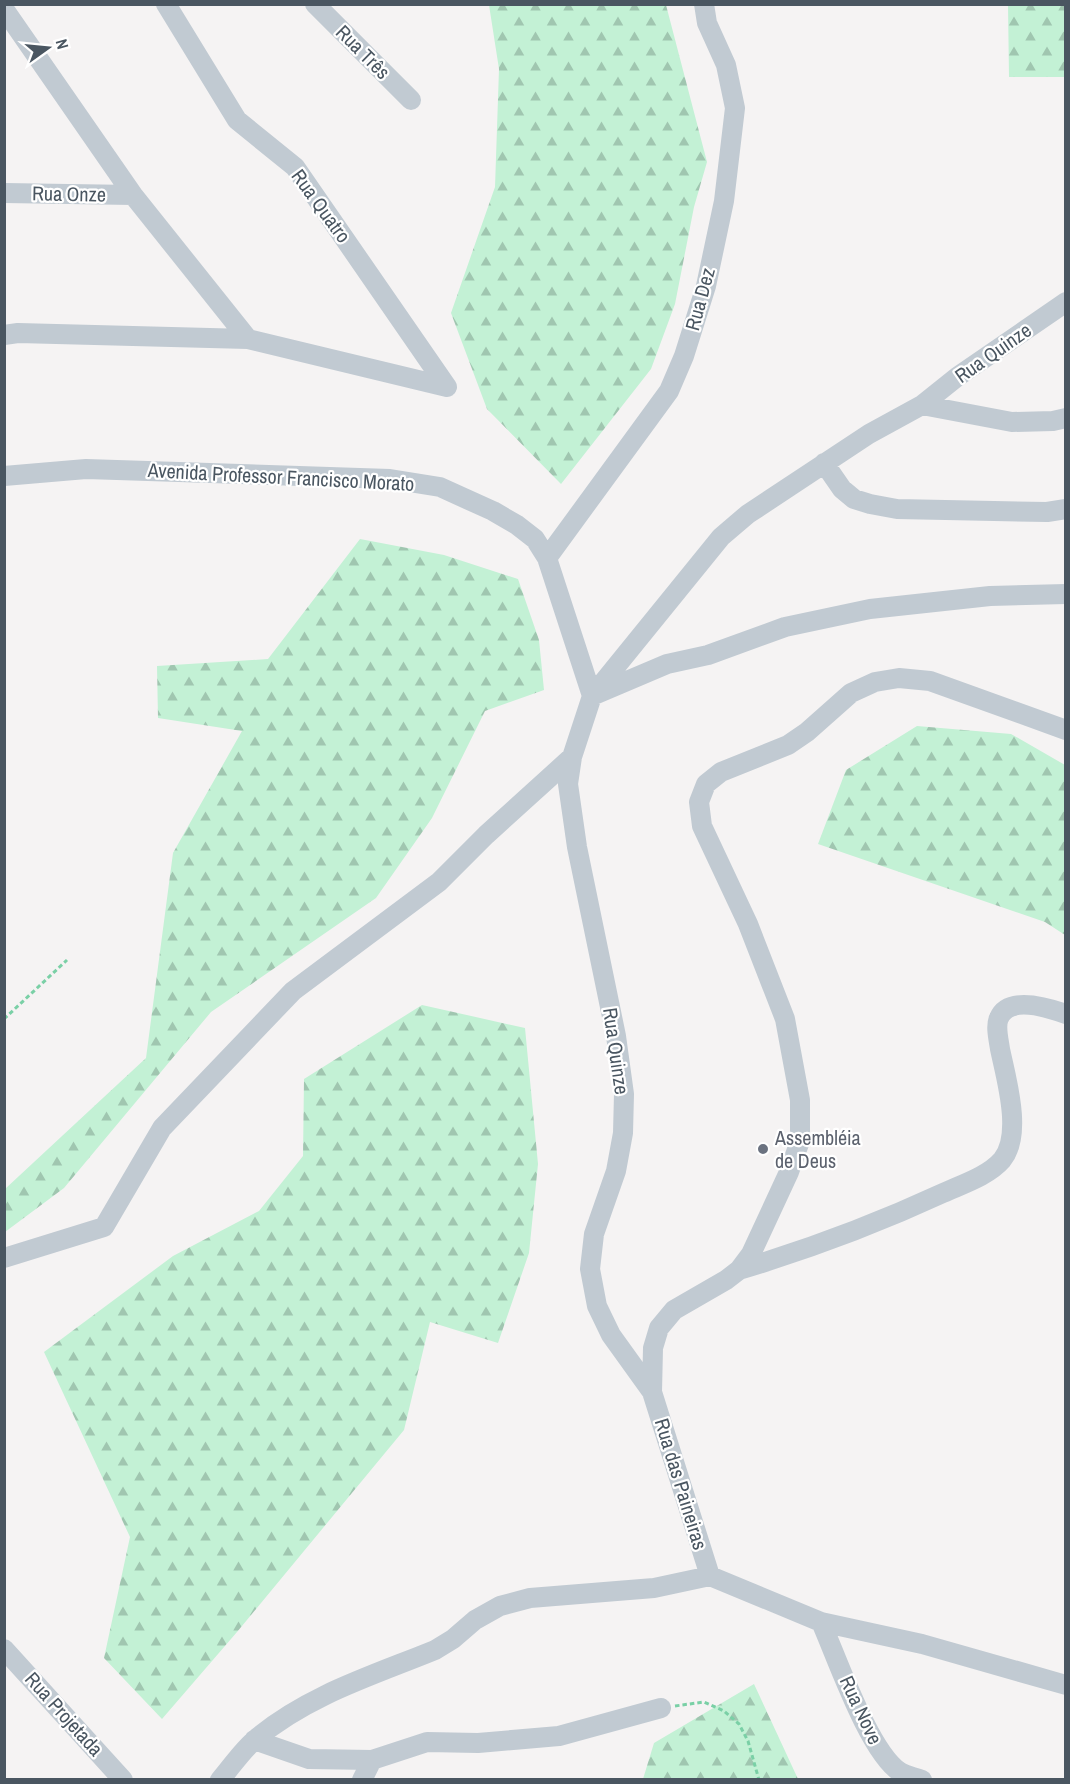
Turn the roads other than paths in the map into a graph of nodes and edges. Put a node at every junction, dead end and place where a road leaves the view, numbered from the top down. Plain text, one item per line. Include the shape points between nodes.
1 (166, 4) edge
2 (315, 4) edge
3 (704, 4) edge
4 (4, 9) edge
5 (411, 100) dead end
6 (4, 193) edge
7 (133, 195) junction
8 (1065, 302) edge
9 (4, 335) edge
10 (248, 339) junction
11 (922, 405) junction
12 (1065, 418) edge
13 (825, 462) junction
14 (4, 476) edge
15 (1065, 510) edge
16 (548, 558) junction
17 (1065, 594) edge
18 (592, 696) junction
19 (1065, 730) edge
20 (572, 757) junction
21 (1065, 1014) edge
22 (4, 1258) edge
23 (739, 1270) junction
24 (652, 1392) junction
25 (710, 1576) junction
26 (821, 1622) junction
27 (4, 1649) edge
28 (1065, 1685) edge
29 (661, 1708) road end
30 (254, 1740) junction
31 (372, 1760) junction
32 (123, 1779) edge
33 (220, 1779) edge
34 (362, 1779) edge
35 (922, 1779) edge

1 - 10 street, Rua Quatro via 237,120 295,167 447,387
2 - 5 street, Rua Três
3 - 16 street, Rua Dez via 707,23 726,65 735,108 724,201 706,286 669,391
4 - 7 street
6 - 7 street, Rua Onze
7 - 10 street
8 - 11 street, Rua Quinze
9 - 10 street
11 - 12 street via 1012,423
11 - 13 street
13 - 15 street via 842,489 854,499 870,504 897,509
13 - 18 street via 721,537
14 - 16 street, Avenida Professor Francisco Morato via 86,469 390,478 440,487 493,511 535,539
16 - 18 street, Avenida Professor Francisco Morato
17 - 18 street via 990,596 870,609 785,627 708,655 667,664
18 - 20 street, Rua Quinze
19 - 23 street via 930,681 899,678 875,682 851,693 788,746 721,772 706,784 699,802 702,826 748,924 785,1019 800,1100 800,1142 751,1254
20 - 22 street via 439,882 293,991 162,1128 104,1227
20 - 24 street, Rua Quinze via 568,784 577,847 624,1094 623,1133 616,1171 594,1234 590,1269 597,1306 611,1335
21 - 23 street via 1022,1005 1006,1009 998,1019 998,1038 1013,1111 1011,1137 1003,1158 987,1172 884,1220
23 - 24 street via 674,1310 659,1328 653,1348
24 - 25 street, Rua das Paineiras
25 - 26 street
25 - 30 street via 654,1588 530,1598 500,1606 435,1650 312,1701
26 - 28 street via 922,1644
26 - 35 street, Rua Nove via 880,1752 901,1772
27 - 32 street, Rua Projetada
29 - 31 street via 559,1736 478,1743 427,1742
30 - 31 street via 309,1760
30 - 33 street
31 - 34 street

